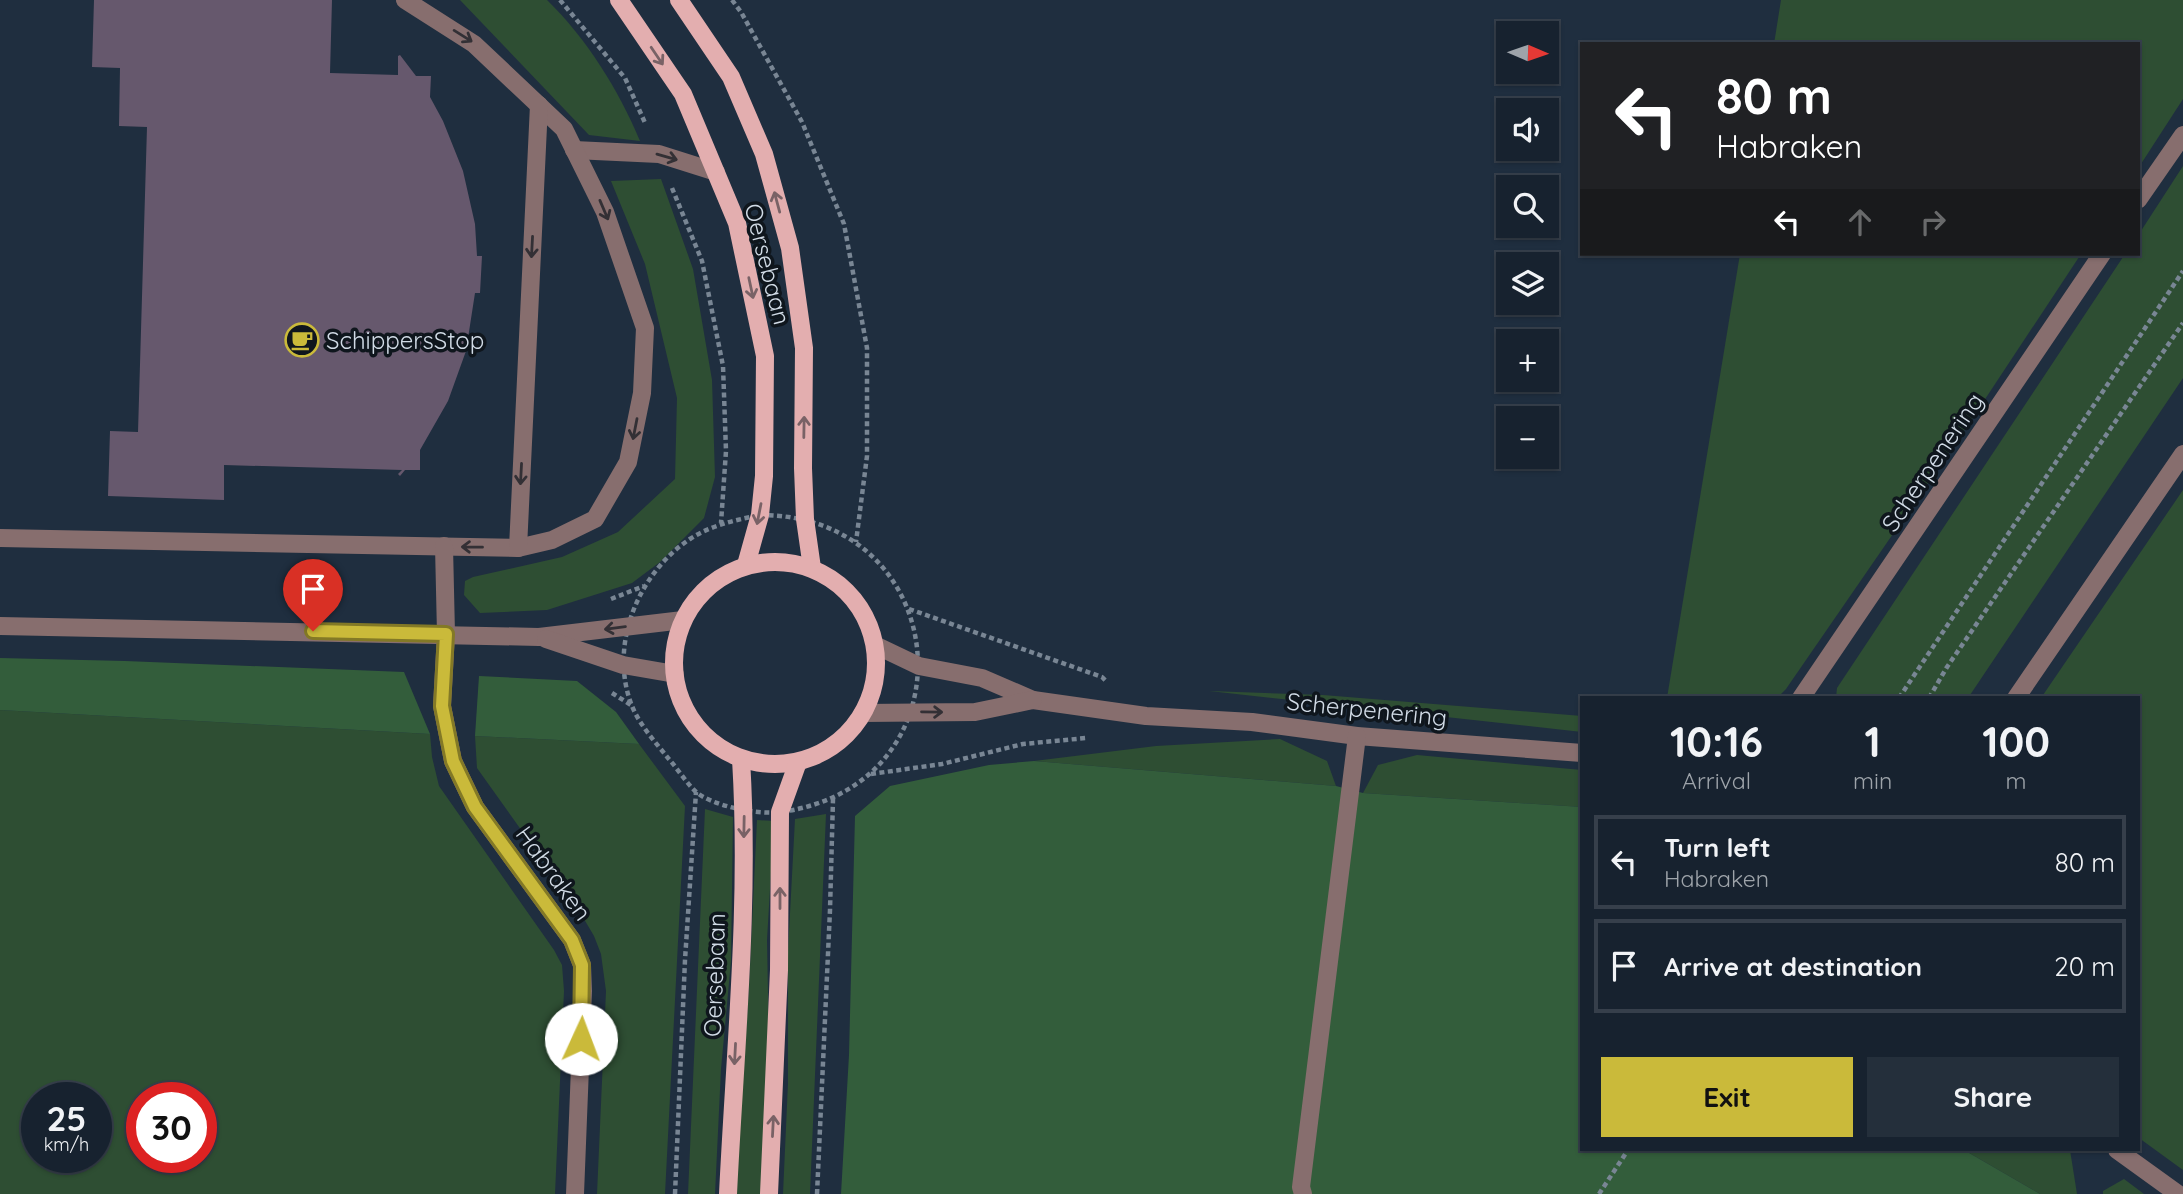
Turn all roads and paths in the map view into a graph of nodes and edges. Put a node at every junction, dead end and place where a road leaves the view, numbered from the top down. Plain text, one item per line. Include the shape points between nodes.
1 (405, 0) edge
2 (560, 0) edge
3 (619, 0) edge
4 (679, 0) edge
5 (732, 0) edge
6 (539, 105) junction
7 (2183, 135) edge
8 (575, 150) junction
9 (659, 154) junction
10 (716, 172) junction
11 (2140, 197) edge
12 (2101, 256) edge
13 (2183, 271) edge
14 (2183, 323) edge
15 (2183, 454) edge
16 (760, 515) junction
17 (805, 519) junction
18 (721, 523) junction
19 (0, 538) edge
20 (856, 542) junction
21 (444, 546) junction
22 (518, 548) junction
23 (746, 565) junction
24 (812, 568) junction
25 (909, 609) junction
26 (683, 620) junction
27 (0, 626) edge
28 (627, 626) junction
29 (446, 634) junction
30 (539, 636) junction
31 (874, 645) junction
32 (623, 665) junction
33 (919, 666) junction
34 (675, 674) junction
35 (1111, 685) dead end
36 (1802, 696) edge
37 (1900, 696) edge
38 (1930, 696) edge
39 (2017, 696) edge
40 (1033, 700) junction
41 (911, 711) junction
42 (863, 713) junction
43 (1357, 736) junction
44 (1087, 738) dead end
45 (1580, 753) edge
46 (741, 759) junction
47 (798, 762) junction
48 (870, 774) junction
49 (696, 792) junction
50 (833, 799) junction
51 (744, 810) junction
52 (780, 812) junction
53 (1627, 1151) edge
54 (2118, 1151) edge
55 (575, 1194) edge
56 (675, 1194) edge
57 (728, 1194) edge
58 (769, 1194) edge
59 (817, 1194) edge
60 (1303, 1194) edge
61 (1599, 1194) edge
62 (2178, 1194) edge

1 -> 6 street via 474,44
2 - 9 path via 625,78
3 -> 10 main road, Oersebaan via 683,94
17 -> 4 main road, Oersebaan via 804,348 790,248 764,154 731,77
5 - 20 path via 802,122 844,224 867,348 867,456
6 - 8 street via 564,129
6 -> 22 street
7 - 11 street
8 - 9 street
8 -> 22 street via 605,212 645,328 642,393 628,462 595,519 552,540
9 -> 10 street
9 - 18 path via 702,261 723,366 726,451
10 -> 16 main road, Oersebaan via 737,223 765,356
12 - 36 street, Scherpenering
13 - 37 path
14 - 38 path
15 - 39 street
16 - 17 path
16 - 18 path
16 - 23 main road, Oersebaan
17 - 20 path
17 - 24 main road, Oersebaan
18 - 28 path via 664,559 644,586
19 - 21 street
20 - 25 path via 887,571
22 -> 21 street
21 - 29 street, Habraken
23 - 24 main road via 790,562
23 - 26 main road via 708,586
24 - 31 main road via 841,586 863,612
25 - 33 path
25 - 35 path via 1036,652
26 - 28 street
26 - 34 main road via 674,649
27 - 29 street
28 -> 30 street
28 - 32 path
29 - 30 street
29 - 55 street, Habraken via 442,706 453,761 475,807 572,940 582,965
30 - 32 street
31 - 33 street, Scherpenering
31 - 42 main road via 874,680
32 - 34 street
32 - 49 path via 632,706
33 - 40 street, Scherpenering via 982,678
33 - 41 path
34 - 46 main road via 686,713 710,741
41 -> 40 street, Scherpenering via 975,712
40 - 43 street, Scherpenering
41 - 42 street, Scherpenering
41 - 48 path via 895,746
42 - 47 main road via 836,744
43 - 45 street, Scherpenering
43 - 60 street
44 - 48 path via 1023,744 942,764
46 - 47 main road via 769,765
46 - 51 main road, Oersebaan
47 - 52 main road
48 - 50 path
49 - 51 path
49 - 56 path, Oersebaan
50 - 52 path
50 - 59 path
51 - 52 path
51 -> 57 main road, Oersebaan
58 -> 52 main road via 779,970
53 - 61 path
54 - 62 street

